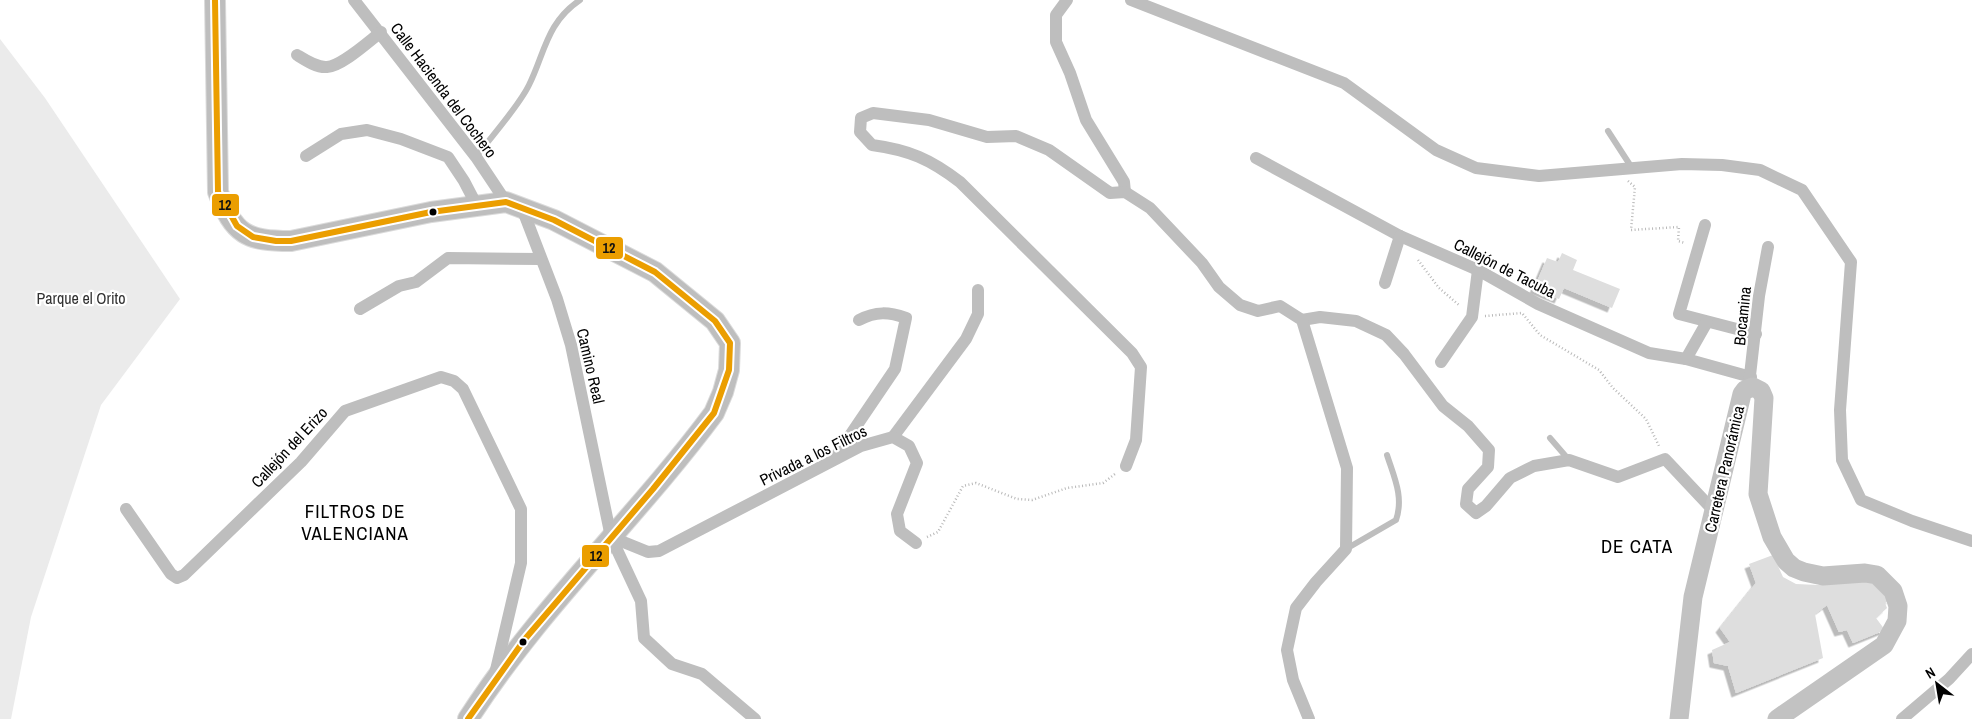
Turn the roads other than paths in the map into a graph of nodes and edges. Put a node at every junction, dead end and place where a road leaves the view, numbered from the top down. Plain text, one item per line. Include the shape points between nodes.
1 (215, 0) edge
2 (354, 0) edge
3 (580, 0) edge
4 (1067, 0) edge
5 (1131, 0) edge
6 (381, 32) junction
7 (297, 55) dead end
8 (1608, 131) dead end
9 (306, 156) dead end
10 (476, 157) junction
11 (1256, 158) dead end
12 (1632, 169) junction
13 (1125, 192) junction
14 (514, 205) junction
15 (477, 206) junction
16 (1705, 225) dead end
17 (1400, 236) junction
18 (1768, 248) dead end
19 (541, 259) junction
20 (1478, 270) junction
21 (1385, 283) dead end
22 (978, 290) dead end
23 (360, 309) dead end
24 (860, 320) dead end
25 (1302, 320) junction
26 (1707, 322) junction
27 (1756, 334) junction
28 (1686, 359) junction
29 (1441, 362) dead end
30 (1749, 383) junction
31 (893, 437) junction
32 (1550, 438) dead end
33 (1386, 455) dead end
34 (1569, 460) junction
35 (832, 462) junction
36 (1126, 466) road end
37 (126, 509) dead end
38 (1714, 511) junction
39 (611, 537) junction
40 (1972, 541) edge
41 (916, 543) road end
42 (1346, 549) junction
43 (1972, 654) edge
44 (494, 679) junction
45 (468, 719) edge
46 (755, 719) edge
47 (1309, 719) edge
48 (1679, 719) edge
49 (1777, 719) edge
50 (1902, 719) edge

1 - 15 main road via 218,192 235,226 249,237 268,241 291,240
2 - 6 street, Calle Hacienda del Cochero
3 - 10 lane via 546,38 529,86
4 - 13 street via 1056,15 1056,42 1086,120 1124,182
5 - 12 street via 1344,83 1436,150 1476,168 1540,176
6 - 7 street via 341,62 327,67
6 - 10 street, Calle Hacienda del Cochero
8 - 12 lane
9 - 15 street via 341,134 367,130 401,139 448,158
10 - 14 street, Calle Hacienda del Cochero
11 - 17 street, Callejón de Tacuba
12 - 40 street via 1682,164 1732,166 1760,170 1802,190 1851,262 1840,410 1842,460 1861,500
13 - 25 street via 1150,208 1202,263 1219,287 1240,305 1258,311 1280,306
13 - 36 street via 1110,193 1049,150 1016,136 987,137 929,120 873,113 861,118 860,132 872,145 902,149 938,165 960,182 1132,353 1141,367 1136,440
14 - 15 main road
14 - 19 street, Camino Real
14 - 39 main road via 554,220 654,272 715,321 730,343 724,392 714,413
16 - 26 street via 1679,314
17 - 20 street, Callejón de Tacuba
17 - 21 street
18 - 27 street, Bocamina
19 - 23 street via 448,258 416,282 399,286
19 - 39 street, Camino Real via 572,345
20 - 28 street, Callejón de Tacuba via 1538,304 1649,353
20 - 29 street via 1472,317
22 - 31 street via 978,314 966,339
24 - 35 street via 872,314 893,313 906,318 895,369
25 - 34 street via 1320,317 1356,321 1386,335 1404,354 1444,406 1489,450 1488,467 1468,489 1466,504 1476,513 1510,478 1534,466
25 - 42 street via 1347,468
26 - 27 street
26 - 28 street
27 - 30 street, Bocamina
28 - 30 street, Callejón de Tacuba
30 - 38 street, Carretera Panorámica via 1742,394
30 - 49 street, Carretera Panorámica via 1763,394 1758,494 1772,537 1786,561 1799,570 1823,576 1878,575 1893,591 1898,606 1897,622 1884,645
31 - 35 street, Privada a los Filtros via 861,446
31 - 41 street, Privada a los Filtros via 909,446 917,463 897,514 900,531
32 - 34 lane
33 - 42 lane via 1401,508 1396,520
34 - 38 street via 1618,477 1664,459
35 - 39 street, Privada a los Filtros via 659,551 648,552
37 - 44 street, Callejón del Erizo via 177,578 184,575 301,462 345,411 441,377 454,381 463,389 521,509 521,563
38 - 48 street, Carretera Panorámica via 1693,597
39 - 44 main road
39 - 46 street, Camino Real via 641,601 644,638 672,664 702,674
42 - 47 street via 1316,582 1296,608 1294,616 1287,650 1293,680
43 - 50 street via 1949,679
44 - 45 main road

